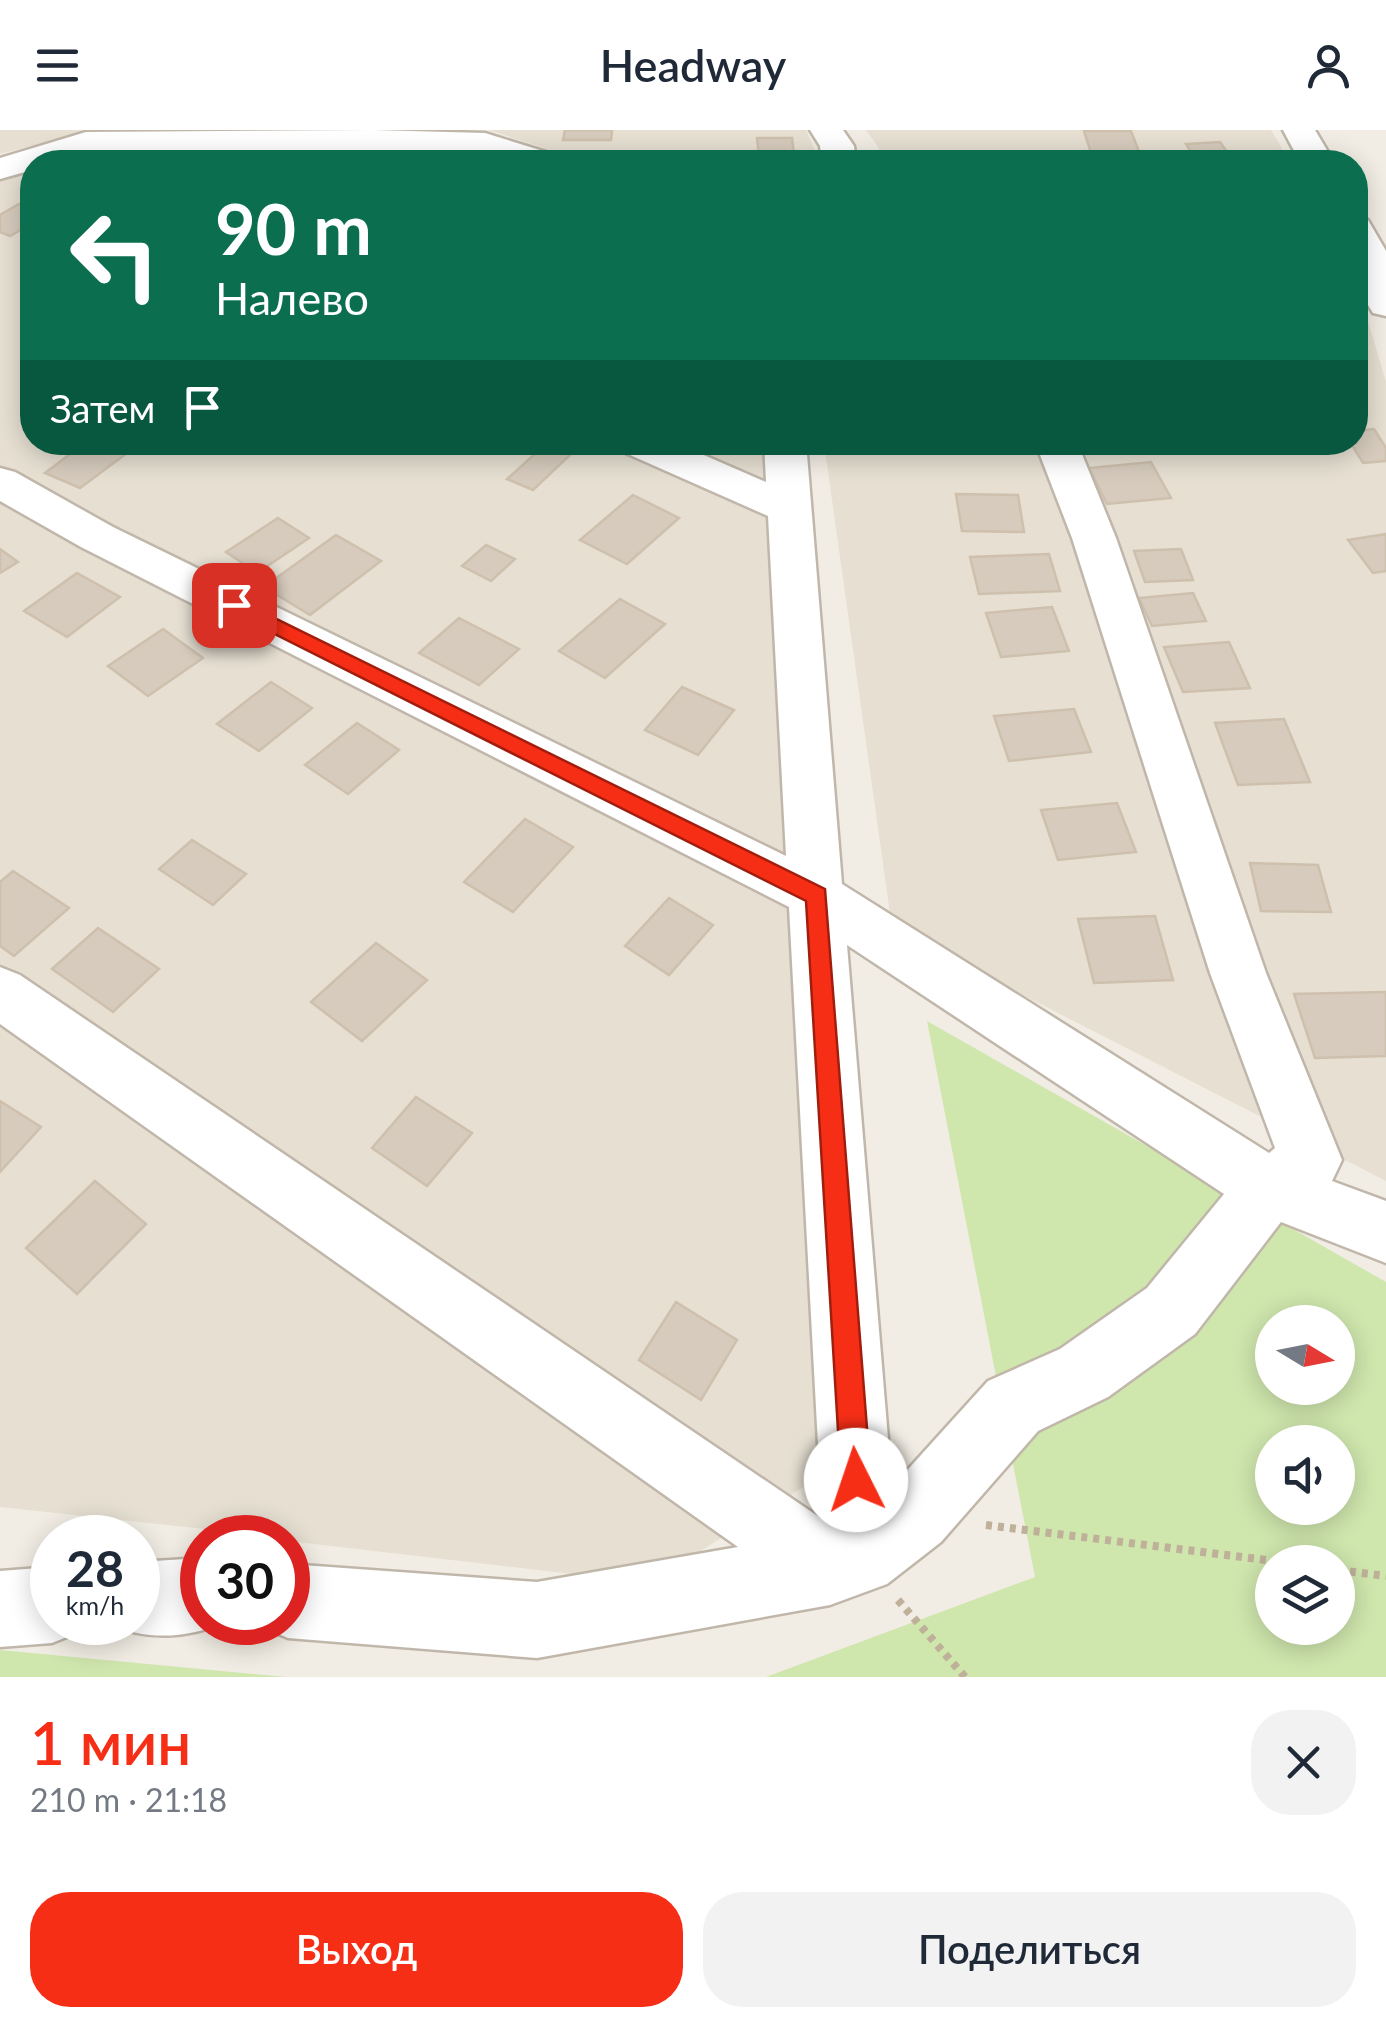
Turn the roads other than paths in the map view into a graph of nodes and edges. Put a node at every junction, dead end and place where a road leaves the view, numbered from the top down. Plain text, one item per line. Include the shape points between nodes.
1 (61, 150) edge
2 (505, 150) edge
3 (1368, 251) edge
4 (1386, 304) edge
5 (666, 455) edge
6 (786, 455) edge
7 (1061, 455) edge
8 (0, 482) edge
9 (791, 509) junction
10 (817, 896) junction
11 (0, 992) edge
12 (1269, 1188) junction
13 (1386, 1232) edge
14 (846, 1563) junction
15 (310, 1603) edge
16 (30, 1607) edge
17 (0, 1609) edge

1 - 2 street via 86,142 373,140
3 - 4 street
5 - 9 street
6 - 9 street
7 - 12 street via 1238,973 1311,1160
8 - 10 street
9 - 10 street
10 - 12 street
10 - 14 street
11 - 14 street
12 - 13 street
12 - 14 street via 1171,1311 1084,1373 1013,1406 915,1516
14 - 15 street via 536,1620
16 - 17 street

